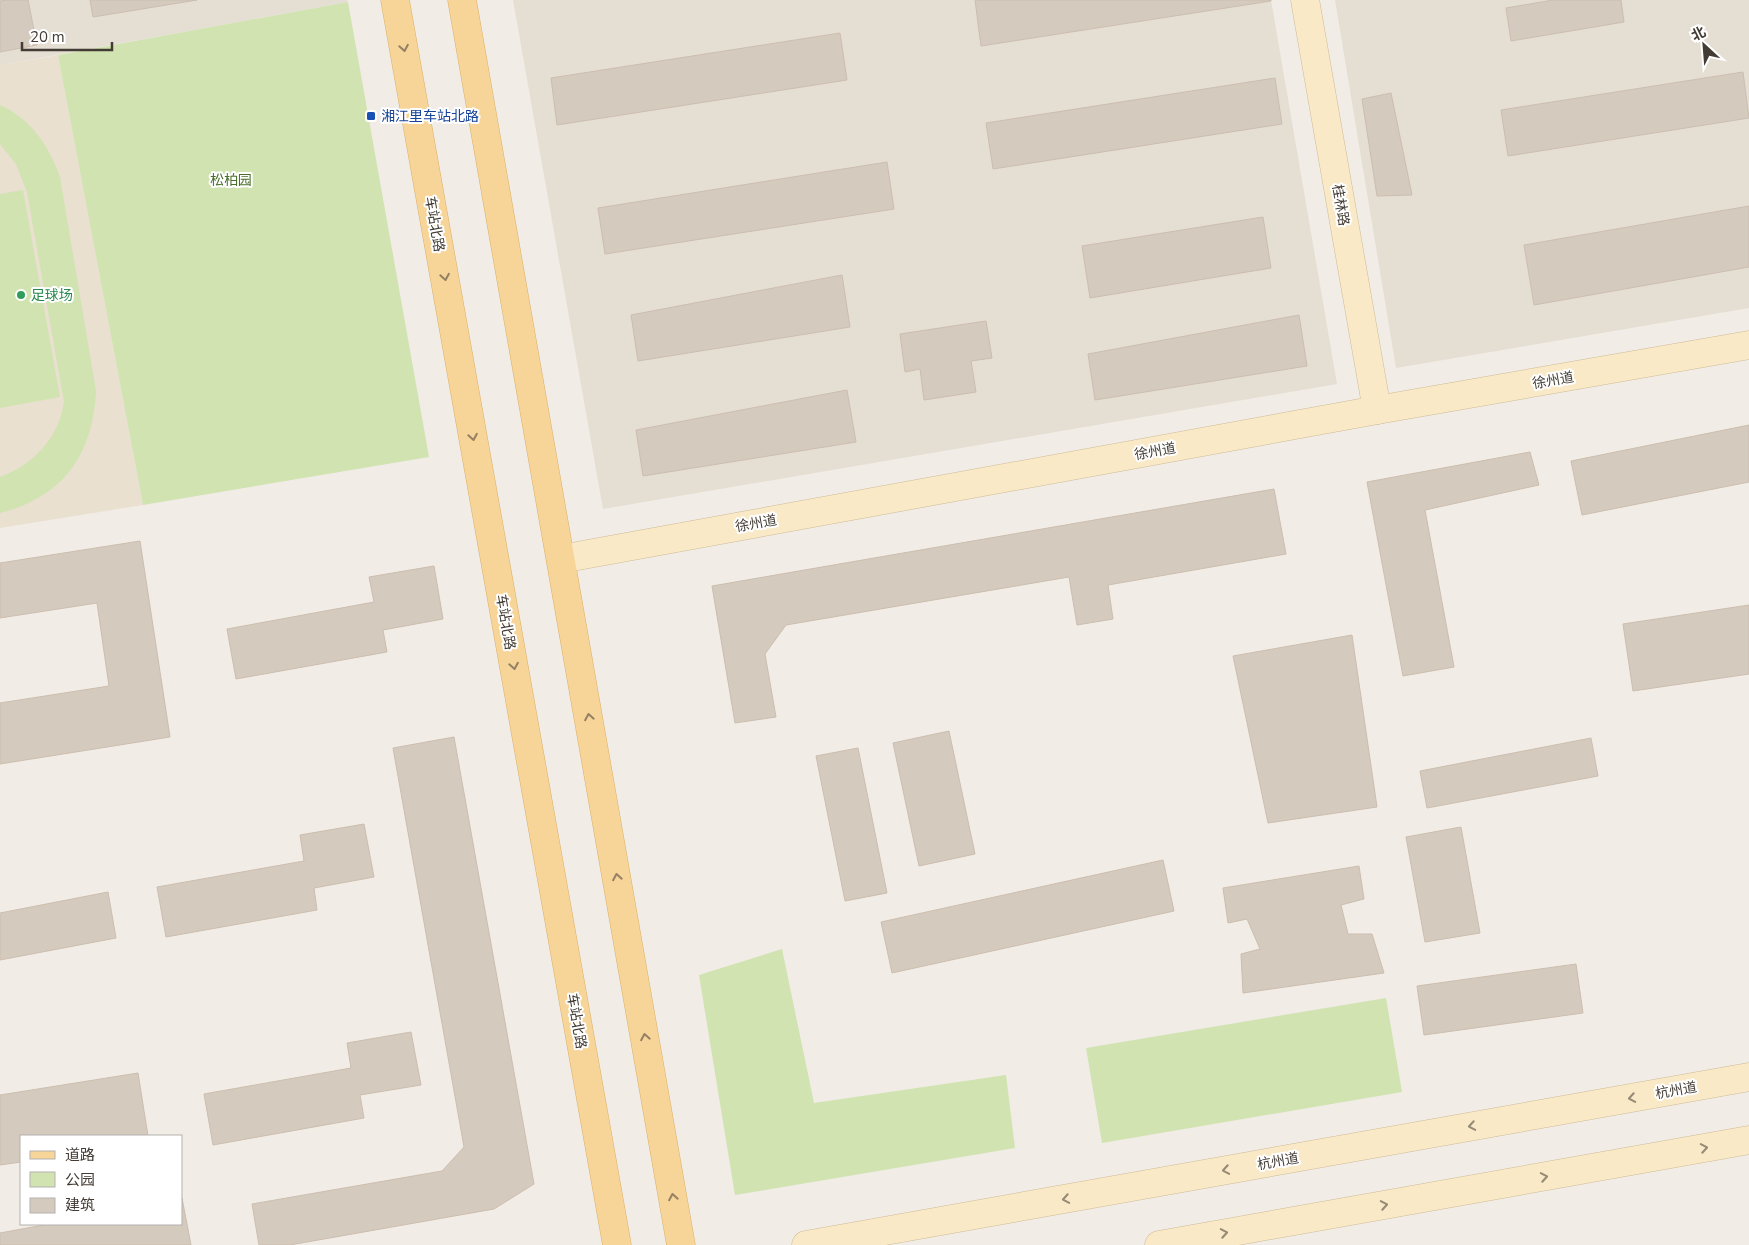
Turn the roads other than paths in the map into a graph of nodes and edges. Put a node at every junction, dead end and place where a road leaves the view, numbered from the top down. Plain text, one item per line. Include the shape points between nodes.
1 (395, 0) edge
2 (462, 0) edge
3 (1305, 0) edge
4 (1749, 345) edge
5 (1377, 410) junction
6 (561, 559) junction
7 (1749, 1077) edge
8 (1749, 1140) edge
9 (617, 1245) edge
10 (681, 1245) edge
11 (806, 1245) edge
12 (1159, 1245) edge

1 -> 9 main road, 车站北路
2 - 6 main road
3 - 5 street, 桂林路
4 - 5 street, 徐州道
5 - 6 street, 徐州道
10 -> 6 main road
7 -> 11 street, 杭州道
12 -> 8 street

